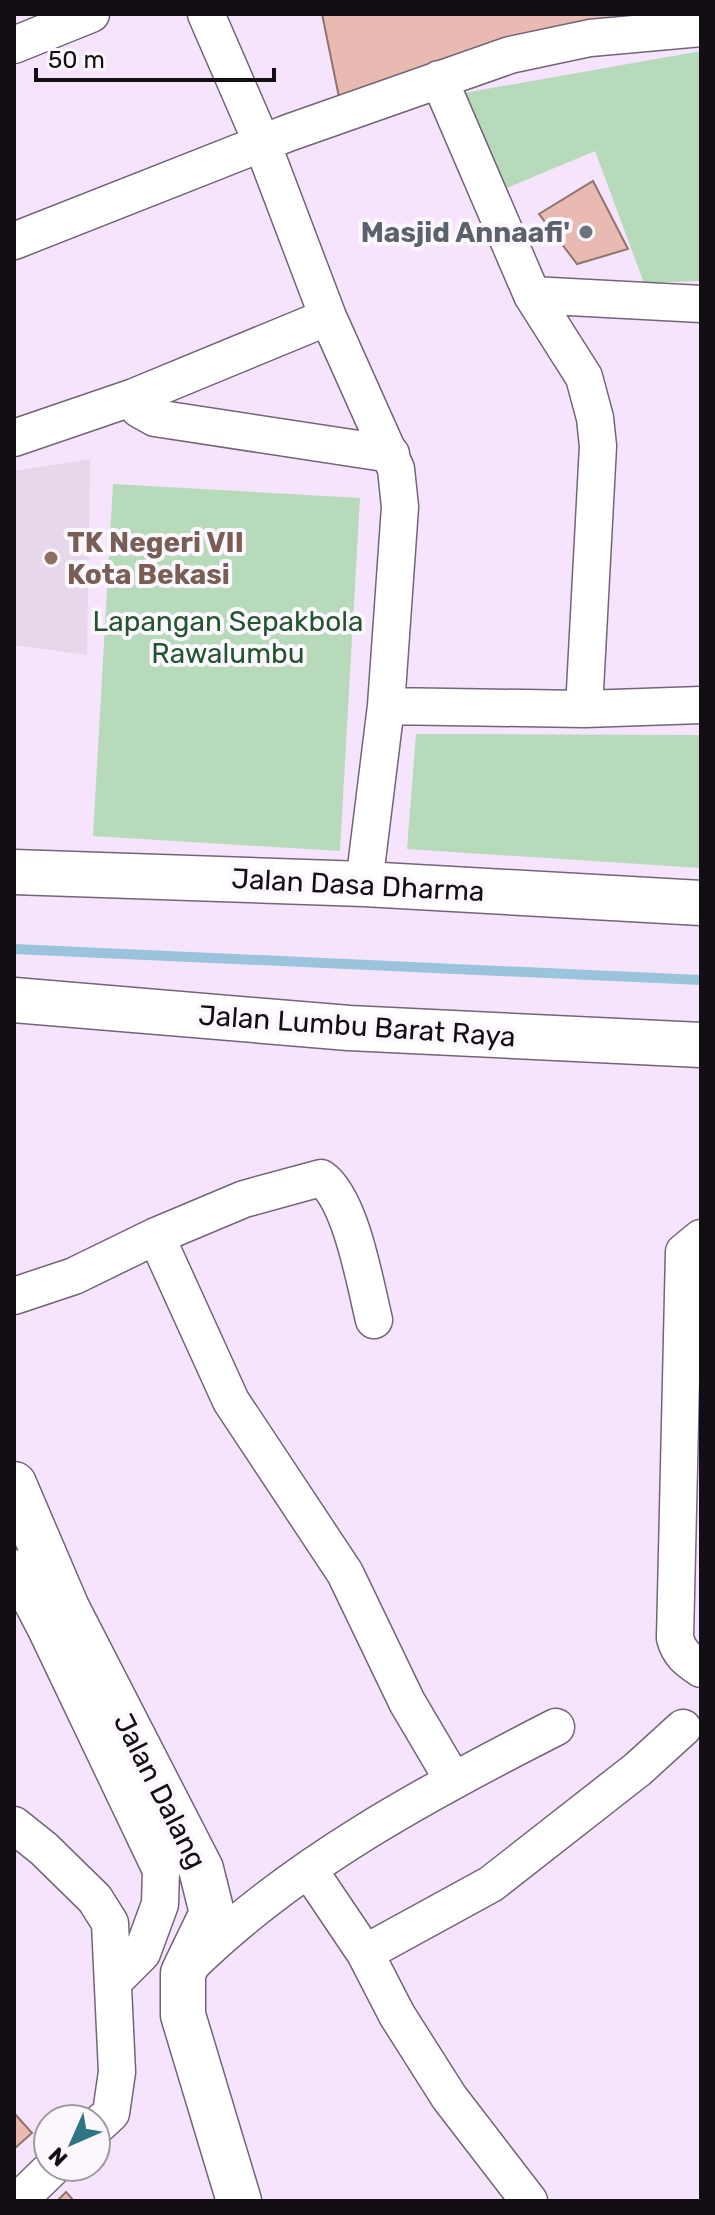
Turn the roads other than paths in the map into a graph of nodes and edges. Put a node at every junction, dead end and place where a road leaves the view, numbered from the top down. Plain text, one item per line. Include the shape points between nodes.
1 (91, 14) edge
2 (206, 14) edge
3 (701, 28) edge
4 (14, 45) edge
5 (439, 79) junction
6 (262, 143) junction
7 (14, 241) edge
8 (532, 295) junction
9 (701, 304) edge
10 (328, 317) junction
11 (134, 397) junction
12 (14, 438) edge
13 (391, 454) junction
14 (701, 705) edge
15 (386, 706) junction
16 (584, 709) junction
17 (14, 872) edge
18 (364, 884) junction
19 (701, 903) edge
20 (14, 1000) edge
21 (701, 1045) edge
22 (156, 1236) junction
23 (692, 1245) edge
24 (14, 1296) edge
25 (374, 1320) dead end
26 (14, 1484) edge
27 (14, 1568) edge
28 (701, 1669) edge
29 (556, 1727) dead end
30 (683, 1728) dead end
31 (453, 1780) junction
32 (14, 1825) edge
33 (309, 1870) junction
34 (365, 1953) junction
35 (183, 1973) junction
36 (113, 1982) junction
37 (112, 2106) edge
38 (37, 2183) edge
39 (18, 2201) edge
40 (239, 2201) edge
41 (529, 2201) edge

1 - 4 street
2 - 6 street
3 - 5 street via 576,41 510,55
5 - 6 street
5 - 8 street
6 - 7 street
6 - 10 street
8 - 9 street
8 - 16 street via 584,377 595,418 598,446
10 - 11 street
10 - 13 street
11 - 12 street
11 - 13 street via 139,409 155,418
13 - 15 street via 400,507
14 - 16 street
15 - 16 street
15 - 18 street
17 - 18 street, Jalan Dasa Dharma
18 - 19 street, Jalan Dasa Dharma
20 - 21 street, Jalan Lumbu Barat Raya via 349,1028
22 - 24 street via 74,1276
22 - 25 street via 244,1199 321,1178 339,1198
22 - 31 street via 231,1401 345,1573 407,1702
23 - 28 street via 675,1638 685,1658
26 - 35 street, Jalan Dalang via 67,1608 201,1869 212,1913
27 - 36 street via 161,1870 160,1904 142,1953
29 - 31 street
30 - 34 street via 491,1884
31 - 33 street
32 - 36 street via 95,1899 110,1923
33 - 34 street
33 - 35 street via 216,1940
34 - 41 street via 449,2097
35 - 40 street, Jalan Dalang via 183,2015
36 - 37 street via 117,2072
38 - 39 street

